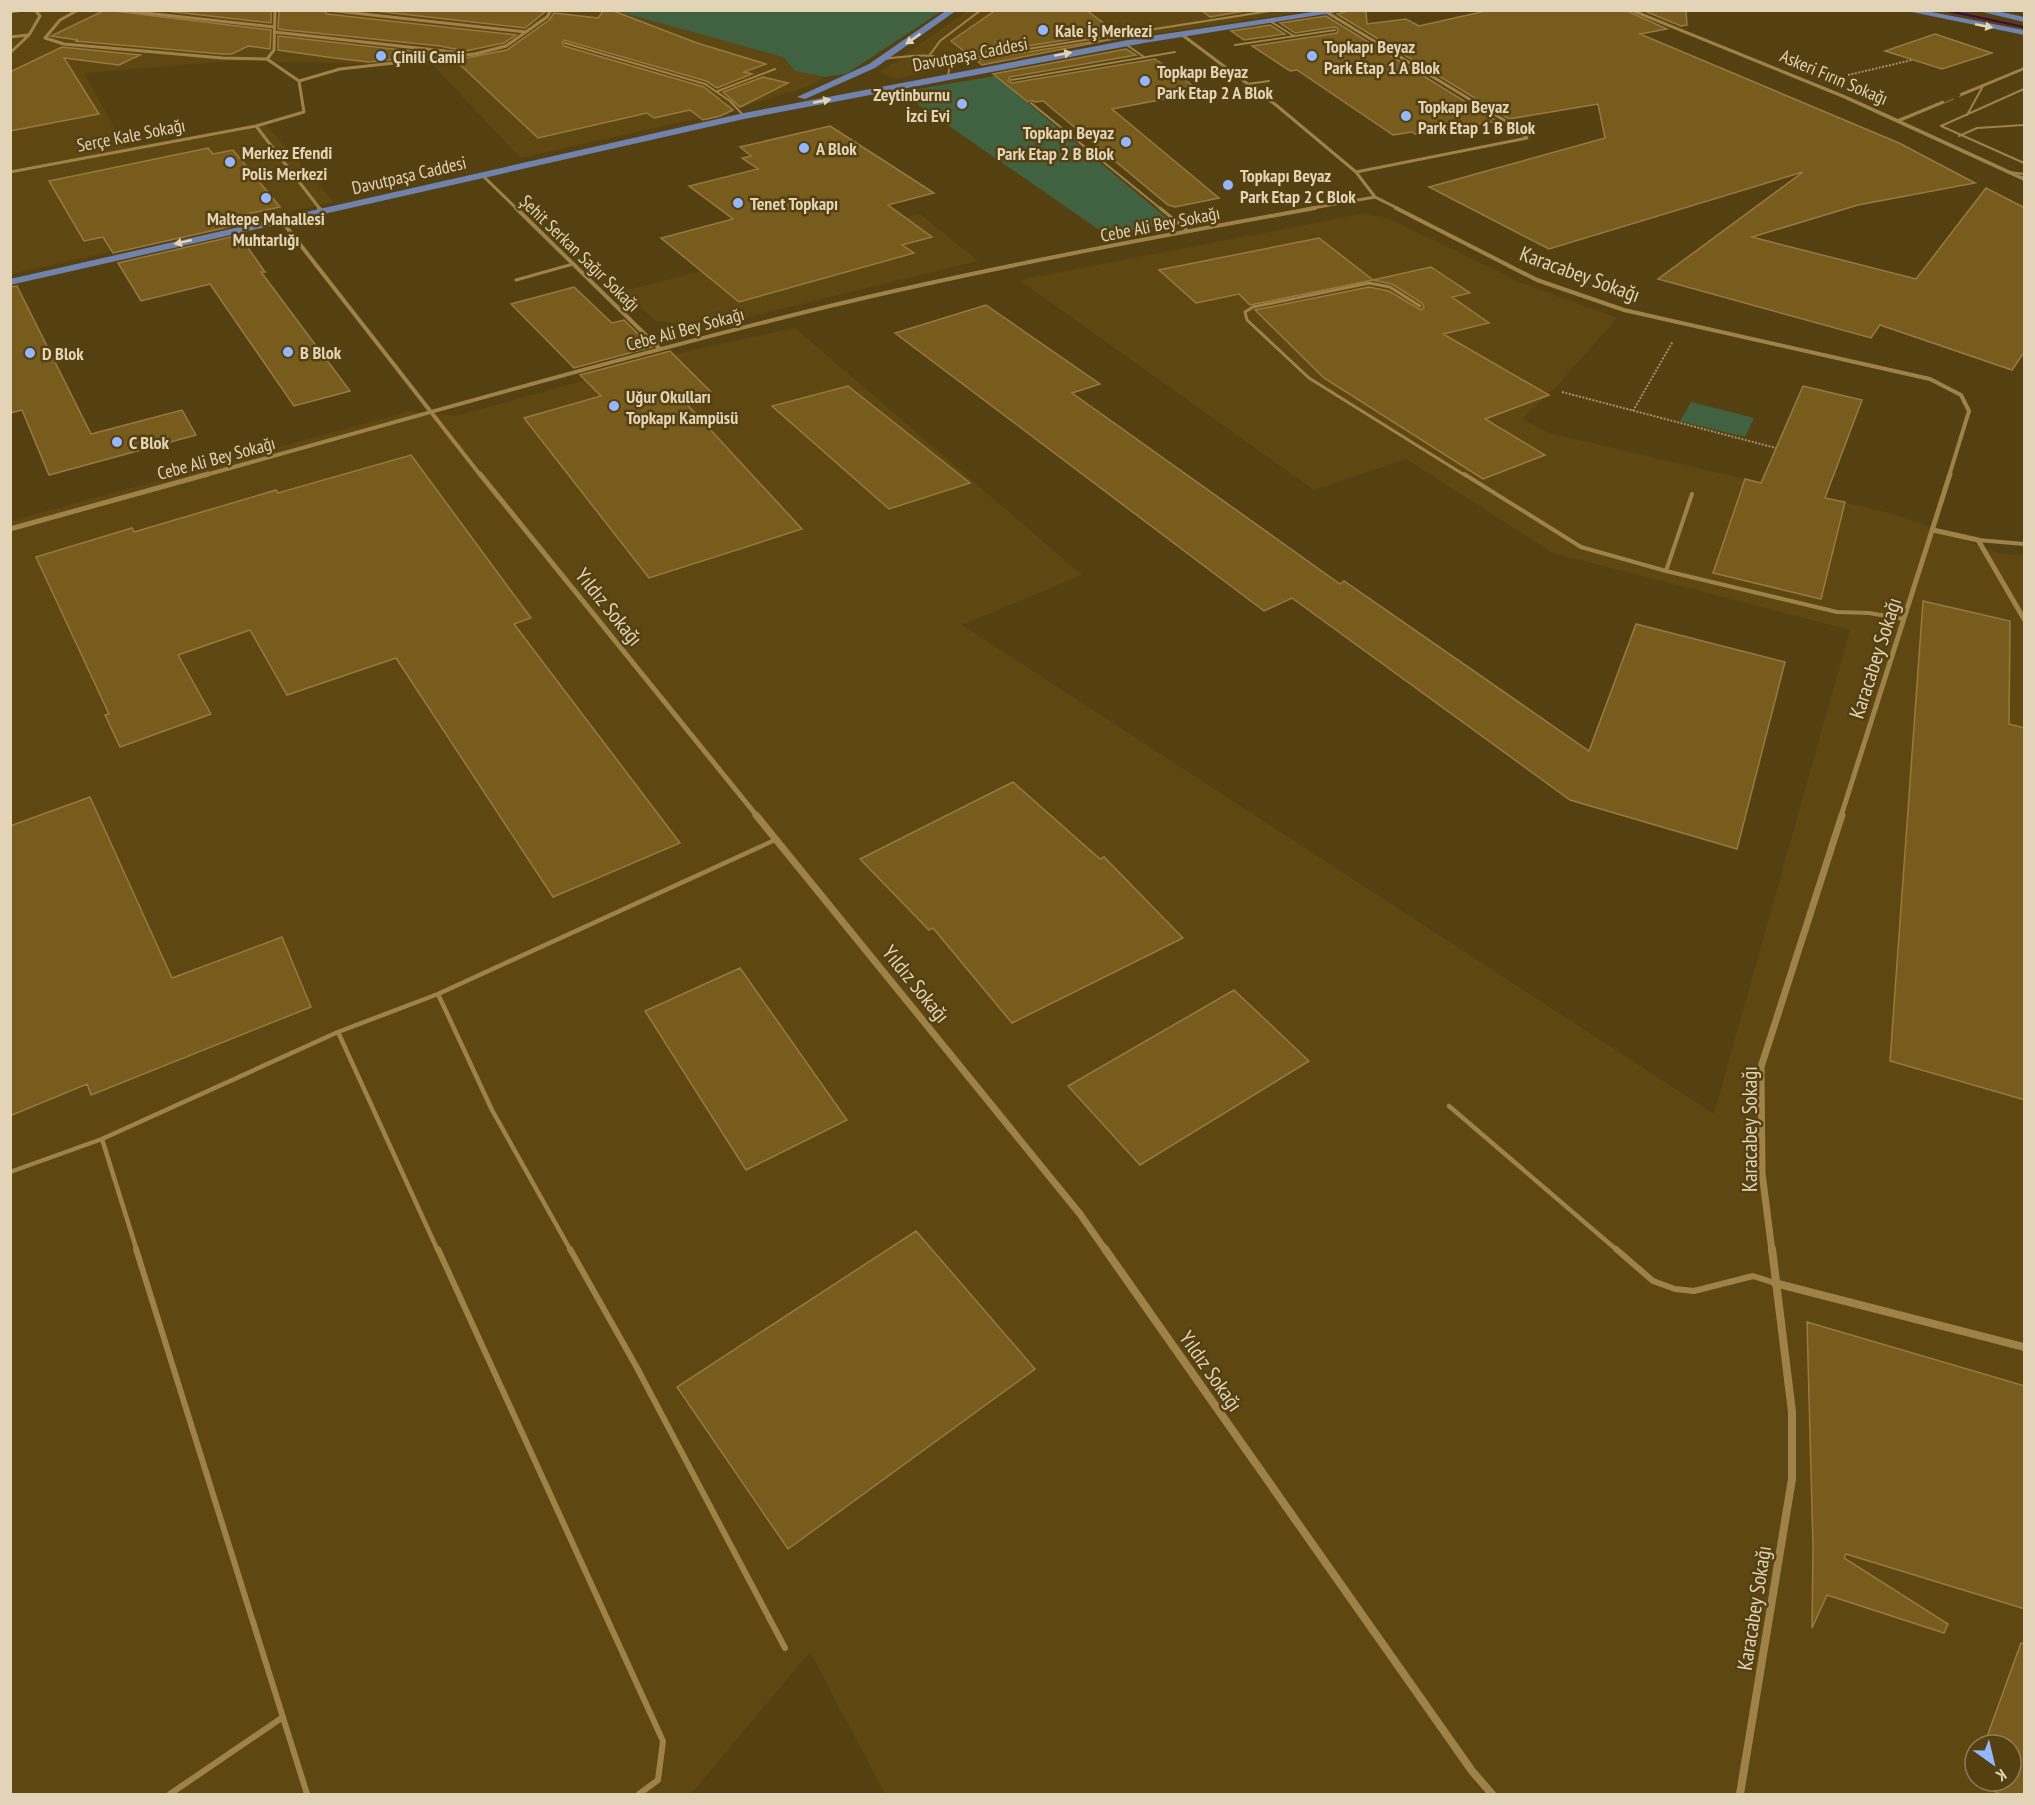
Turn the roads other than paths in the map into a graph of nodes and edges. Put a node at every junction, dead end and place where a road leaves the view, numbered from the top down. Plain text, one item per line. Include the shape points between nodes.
1 (23, 10) edge
2 (35, 10) edge
3 (78, 10) edge
4 (118, 10) edge
5 (275, 10) edge
6 (327, 10) edge
7 (550, 10) edge
8 (953, 10) edge
9 (981, 10) edge
10 (1276, 10) edge
11 (1346, 10) edge
12 (1629, 10) edge
13 (1906, 10) edge
14 (1978, 10) edge
15 (10, 12) edge
16 (1328, 13) junction
17 (2025, 20) edge
18 (1270, 21) junction
19 (274, 29) junction
20 (1335, 30) dead end
21 (526, 32) junction
22 (2025, 33) edge
23 (1181, 34) junction
24 (29, 35) junction
25 (1294, 36) junction
26 (10, 37) edge
27 (564, 43) dead end
28 (1124, 43) junction
29 (1235, 45) dead end
30 (1175, 52) dead end
31 (10, 54) edge
32 (475, 54) junction
33 (928, 56) junction
34 (1145, 57) junction
35 (267, 58) junction
36 (882, 59) junction
37 (951, 61) junction
38 (872, 66) junction
39 (2025, 68) edge
40 (775, 69) dead end
41 (948, 75) junction
42 (1011, 80) dead end
43 (299, 81) junction
44 (1269, 81) dead end
45 (1247, 84) junction
46 (1983, 86) junction
47 (882, 87) junction
48 (2025, 88) edge
49 (718, 92) junction
50 (1262, 95) junction
51 (1241, 98) dead end
52 (1031, 103) dead end
53 (1967, 115) junction
54 (744, 116) junction
55 (1898, 121) junction
56 (2025, 125) edge
57 (256, 126) junction
58 (1959, 136) junction
59 (2025, 163) edge
60 (10, 172) edge
61 (1356, 172) junction
62 (482, 175) junction
63 (2025, 176) edge
64 (1375, 197) junction
65 (321, 211) junction
66 (281, 220) junction
67 (1188, 231) junction
68 (573, 264) junction
69 (516, 280) dead end
70 (10, 282) edge
71 (1420, 306) dead end
72 (660, 349) junction
73 (430, 413) junction
74 (1692, 494) dead end
75 (10, 529) edge
76 (1933, 530) junction
77 (1978, 540) junction
78 (2025, 544) edge
79 (1666, 571) junction
80 (1904, 619) junction
81 (2025, 619) edge
82 (777, 839) junction
83 (438, 994) junction
84 (338, 1032) junction
85 (1449, 1106) dead end
86 (102, 1139) junction
87 (10, 1172) edge
88 (1775, 1283) junction
89 (2025, 1347) edge
90 (785, 1648) dead end
91 (284, 1717) junction
92 (170, 1794) edge
93 (307, 1794) edge
94 (639, 1794) edge
95 (1492, 1794) edge
96 (1740, 1794) edge

1 - 15 street
2 - 24 street via 40,16
3 - 35 street via 60,20 45,38 64,44 222,58
4 - 19 street
5 - 19 street
6 - 21 street
7 - 21 street via 547,18
8 -> 36 main road, Davutpaşa Caddesi
9 - 33 lane via 940,41
10 - 37 lane
11 - 16 main road, Davutpaşa Caddesi
12 - 55 street, Askeri Fırın Sokağı
13 -> 22 main road
14 - 17 main road
16 - 18 main road, Davutpaşa Caddesi
16 - 61 street via 1512,125 1527,138
18 - 23 main road, Davutpaşa Caddesi
18 - 25 lane
19 - 32 street
19 - 35 street via 274,50
20 - 25 lane
21 - 32 street via 506,46
23 - 28 main road, Davutpaşa Caddesi
23 - 45 street, Karacabey Sokağı
24 - 26 street
24 - 31 street
25 - 29 lane
27 - 49 lane via 705,84
28 - 34 lane
41 -> 28 main road, Davutpaşa Caddesi
30 - 34 lane
32 - 43 street via 340,69
33 - 36 lane
33 - 37 lane
34 - 42 lane
35 - 43 street
36 - 38 main road, Davutpaşa Caddesi
37 - 41 lane
38 - 47 main road via 864,80
38 - 54 main road, Davutpaşa Caddesi via 799,98
39 - 46 street
40 - 49 lane
41 - 47 main road, Davutpaşa Caddesi
43 - 57 street, Serçe Kale Sokağı via 304,112
44 - 45 lane
45 - 50 street, Karacabey Sokağı
46 - 53 lane
55 -> 46 street
54 -> 47 main road, Davutpaşa Caddesi
48 - 53 lane
49 - 54 lane
50 - 51 lane
50 - 61 street, Karacabey Sokağı
52 - 67 lane
53 - 58 lane via 1941,126
54 - 62 main road, Davutpaşa Caddesi
55 - 63 street, Askeri Fırın Sokağı
56 - 58 lane via 1980,127
57 - 60 street, Serçe Kale Sokağı
57 - 65 street
58 - 59 lane
61 - 64 street, Karacabey Sokağı
62 - 65 main road, Davutpaşa Caddesi
62 - 68 street, Şehit Serkan Sağır Sokağı
64 - 67 street, Cebe Ali Bey Sokağı
64 - 76 street, Karacabey Sokağı via 1536,280 1624,310 1942,383 1961,395 1969,411
65 - 66 main road, Davutpaşa Caddesi
66 -> 70 main road, Davutpaşa Caddesi
66 - 73 street, Yıldız Sokağı
67 - 72 street, Cebe Ali Bey Sokağı via 903,290
68 - 69 lane
68 - 72 street, Şehit Serkan Sağır Sokağı
71 - 79 lane via 1394,287 1369,283 1253,306 1245,312 1247,320 1309,378 1442,462 1581,547
72 - 73 street, Cebe Ali Bey Sokağı
73 - 75 street, Cebe Ali Bey Sokağı
73 - 82 street, Yıldız Sokağı
74 - 79 lane
76 - 77 street
76 - 80 street, Karacabey Sokağı
77 - 78 lane
77 - 81 street
79 - 80 lane via 1837,612
80 - 88 street, Karacabey Sokağı via 1761,1067 1762,1173
82 - 83 lane
82 - 95 street, Yıldız Sokağı via 1080,1214
83 - 84 lane
83 - 90 lane via 492,1110 636,1366
84 - 86 lane
84 - 94 lane via 663,1741 658,1780
85 - 88 lane via 1653,1281 1694,1291 1754,1276
86 - 87 lane
86 - 91 lane
88 - 89 street
88 - 96 street, Karacabey Sokağı via 1792,1412 1792,1479
91 - 92 lane
91 - 93 lane

